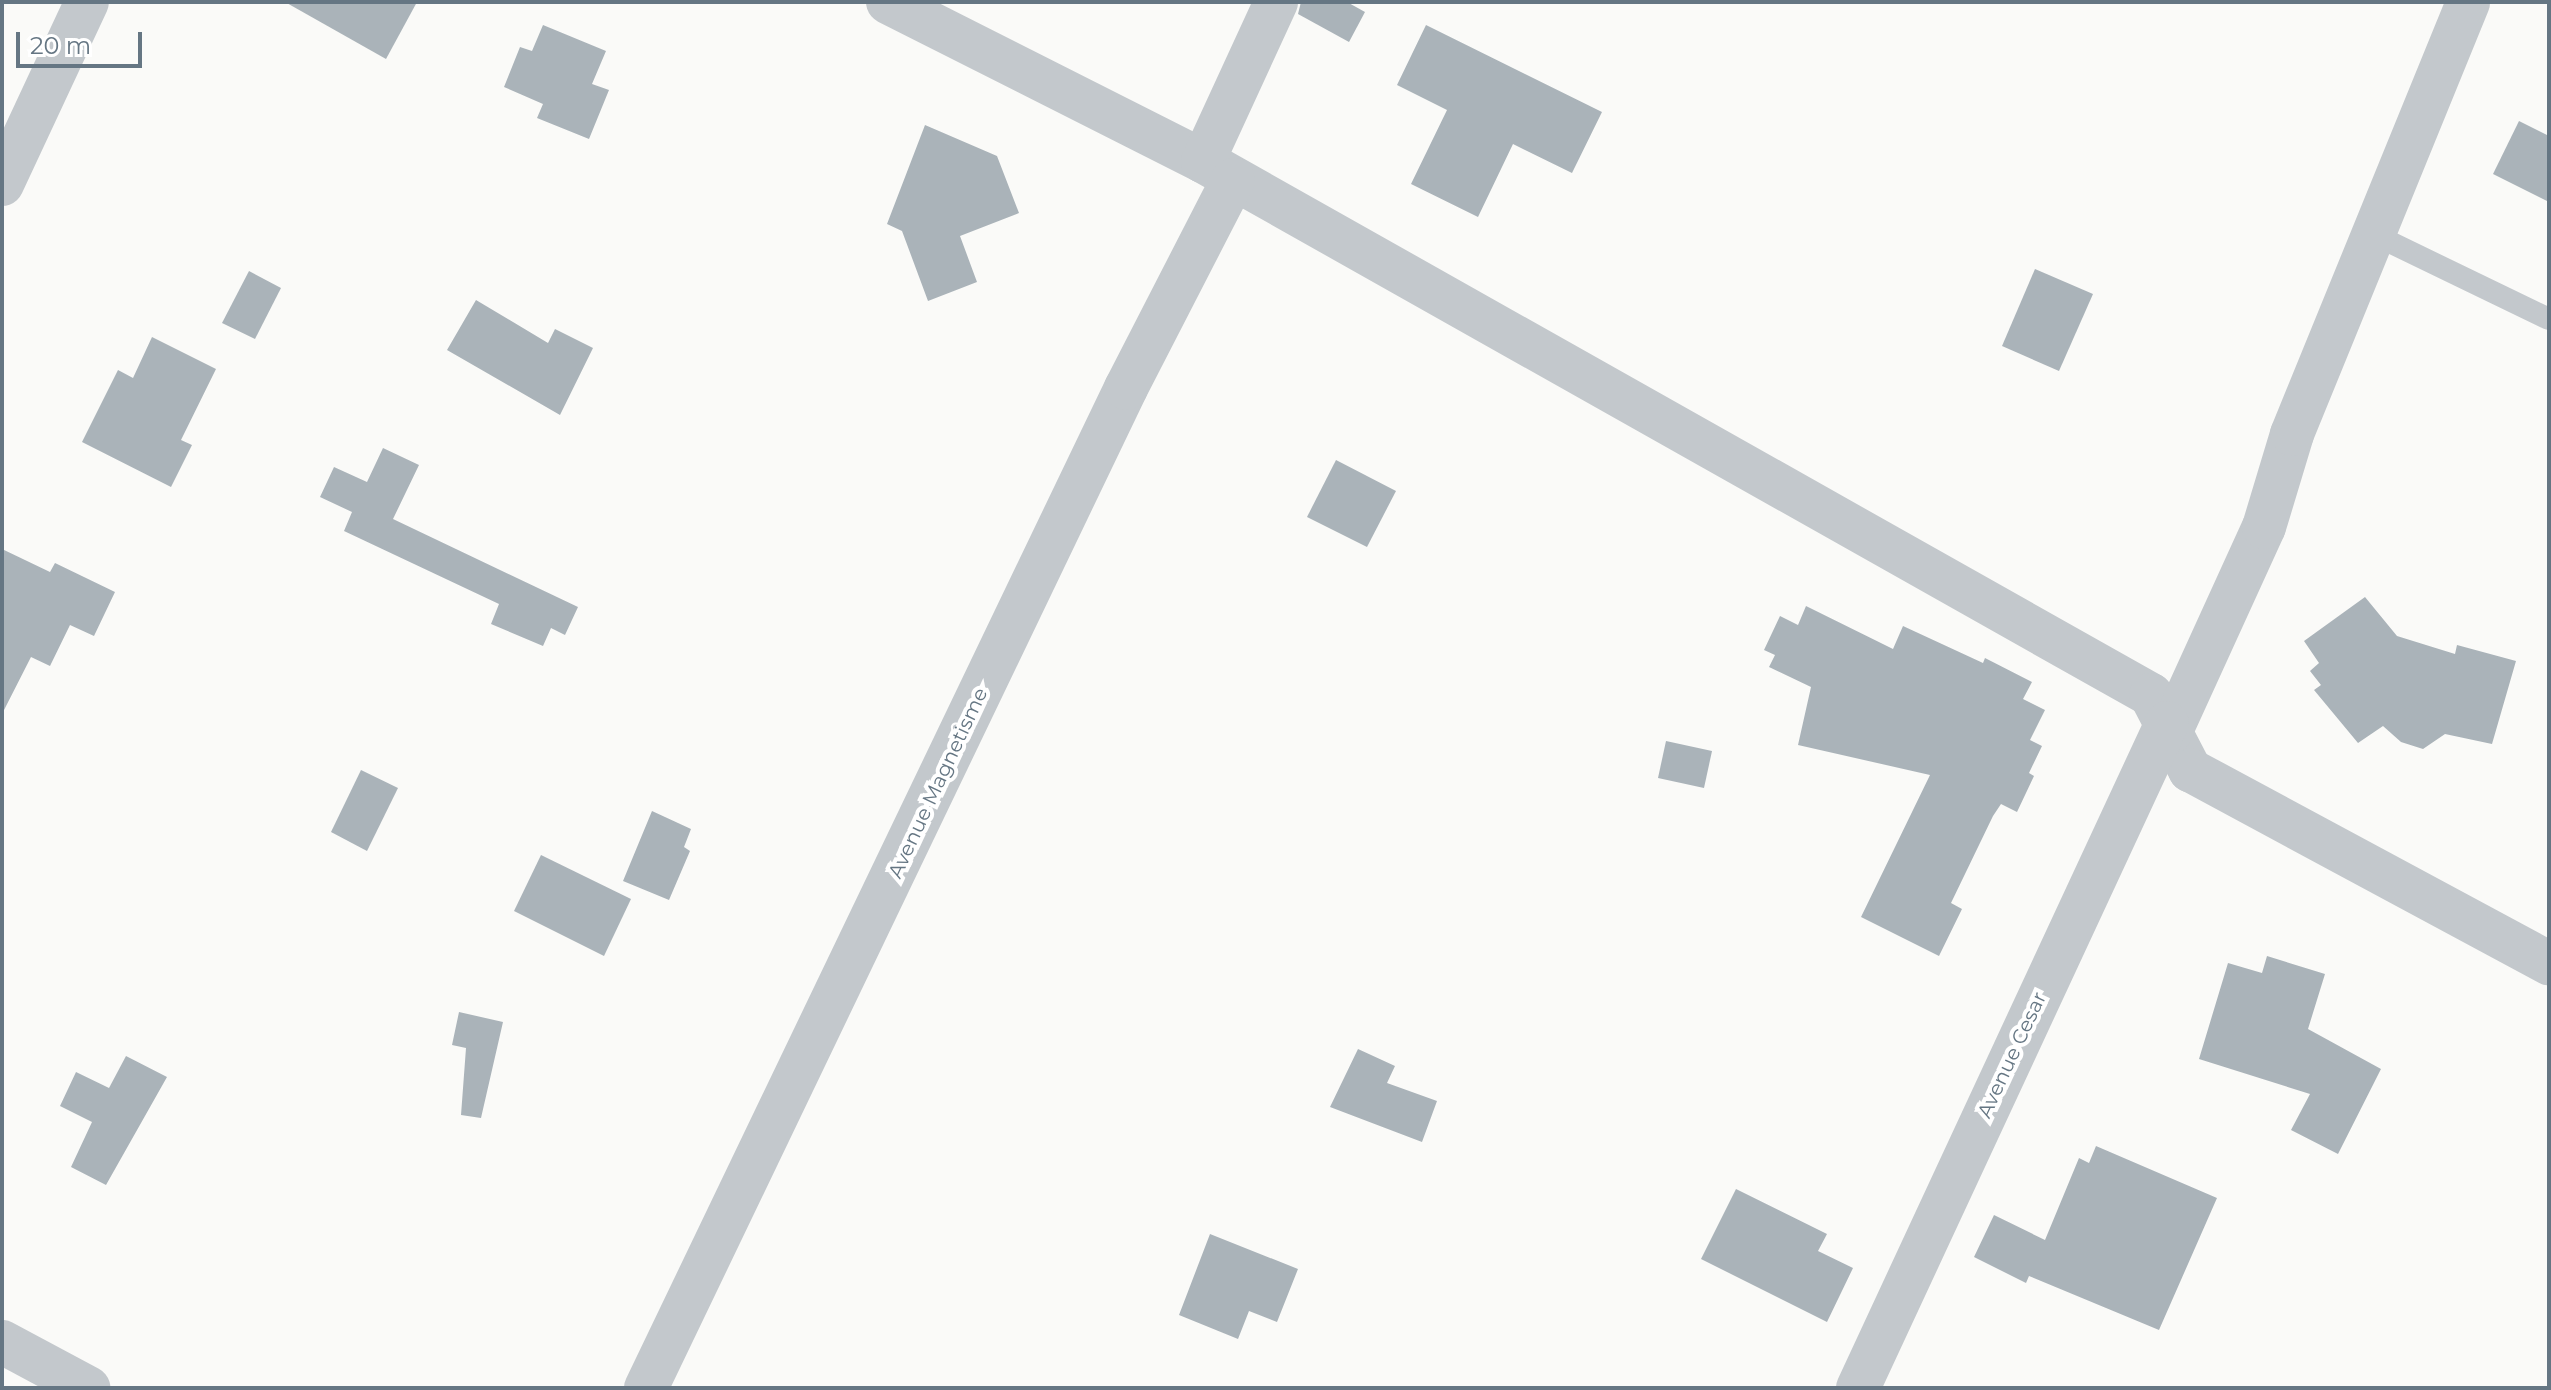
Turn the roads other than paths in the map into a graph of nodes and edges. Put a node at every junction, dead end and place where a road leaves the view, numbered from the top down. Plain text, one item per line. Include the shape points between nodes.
1 (87, 2) edge
2 (888, 2) edge
3 (1276, 2) edge
4 (2468, 2) edge
5 (1218, 171) junction
6 (2, 184) edge
7 (2373, 234) junction
8 (2549, 319) edge
9 (2168, 728) junction
10 (2549, 963) edge
11 (2, 1342) edge
12 (88, 1388) edge
13 (646, 1388) edge
14 (1858, 1388) edge

1 - 6 street
2 - 5 street
3 - 5 street, Avenue Magnetisme
4 - 7 street, Avenue Cesar
5 - 9 street via 2151,695
5 - 13 street, Avenue Magnetisme via 1126,388
7 - 8 lane
7 - 9 street, Avenue Cesar via 2292,434 2264,527
9 - 10 street via 2190,770
9 - 14 street, Avenue Cesar
11 - 12 street

